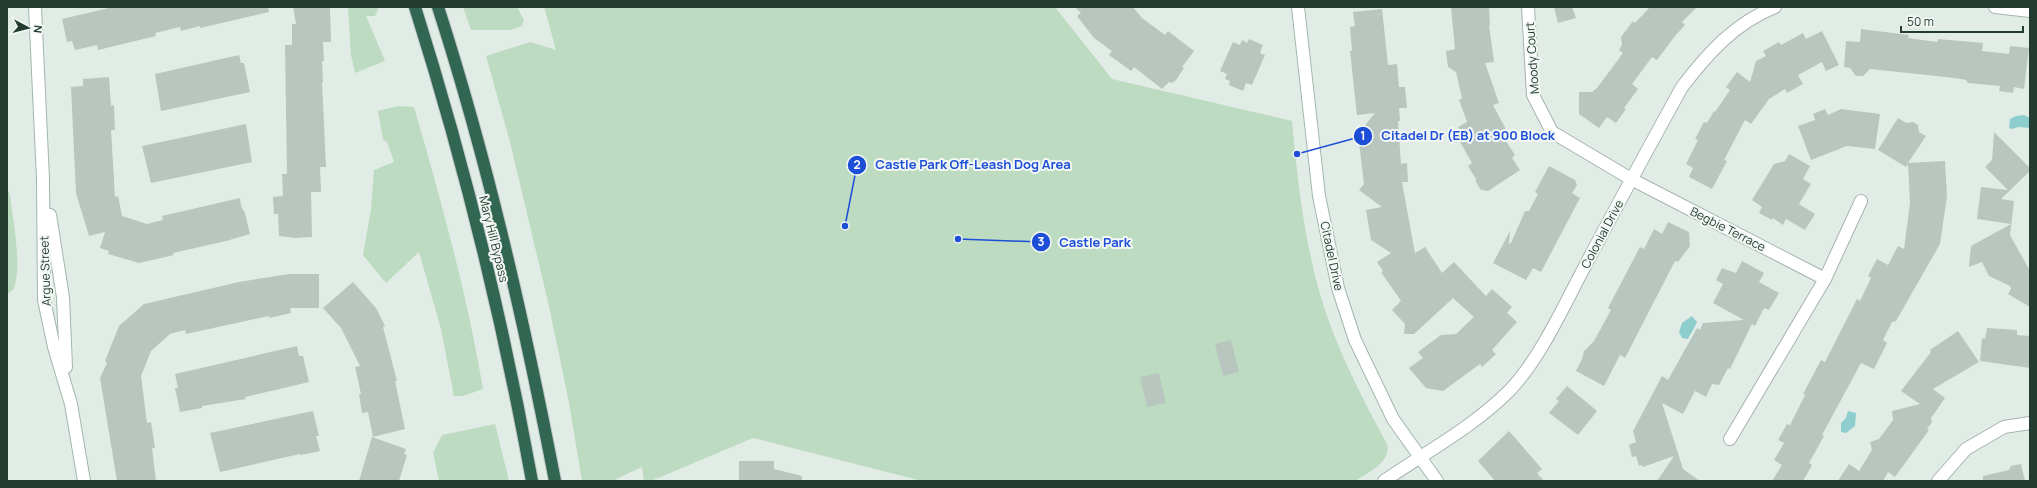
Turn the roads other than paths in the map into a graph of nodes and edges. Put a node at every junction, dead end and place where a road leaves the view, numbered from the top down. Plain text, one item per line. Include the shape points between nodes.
1 (35, 7) edge
2 (415, 7) edge
3 (438, 7) edge
4 (1298, 7) edge
5 (1528, 7) edge
6 (1775, 7) edge
7 (1996, 7) edge
8 (2030, 11) edge
9 (43, 179) junction
10 (1631, 179) junction
11 (1861, 201) dead end
12 (1826, 279) junction
13 (66, 385) junction
14 (2030, 423) edge
15 (1730, 439) dead end
16 (1421, 457) junction
17 (84, 481) edge
18 (532, 481) edge
19 (555, 481) edge
20 (1384, 481) edge
21 (1437, 481) edge
22 (1938, 481) edge

1 - 9 street, Argue Street
2 - 18 highway, Mary Hill Bypass via 447,112 479,234 503,336
3 - 19 highway, Mary Hill Bypass via 488,182 522,319
4 - 16 street, Citadel Drive via 1319,196 1338,288 1355,340 1377,388 1393,419
5 - 10 street, Moody Court via 1533,95 1552,132
6 - 10 street, Colonial Drive via 1743,24 1722,40 1700,64 1682,87
7 - 8 street
9 - 13 street, Argue Street via 63,297
9 - 13 street, Argue Street via 44,300 54,347
10 - 12 street, Begbie Terrace
10 - 16 street, Colonial Drive via 1561,310 1523,374 1508,392 1487,410
11 - 12 street
12 - 15 street
13 - 17 street, Argue Street
14 - 22 street via 2004,427 1966,449
16 - 20 street, Colonial Drive
16 - 21 street, Citadel Drive

